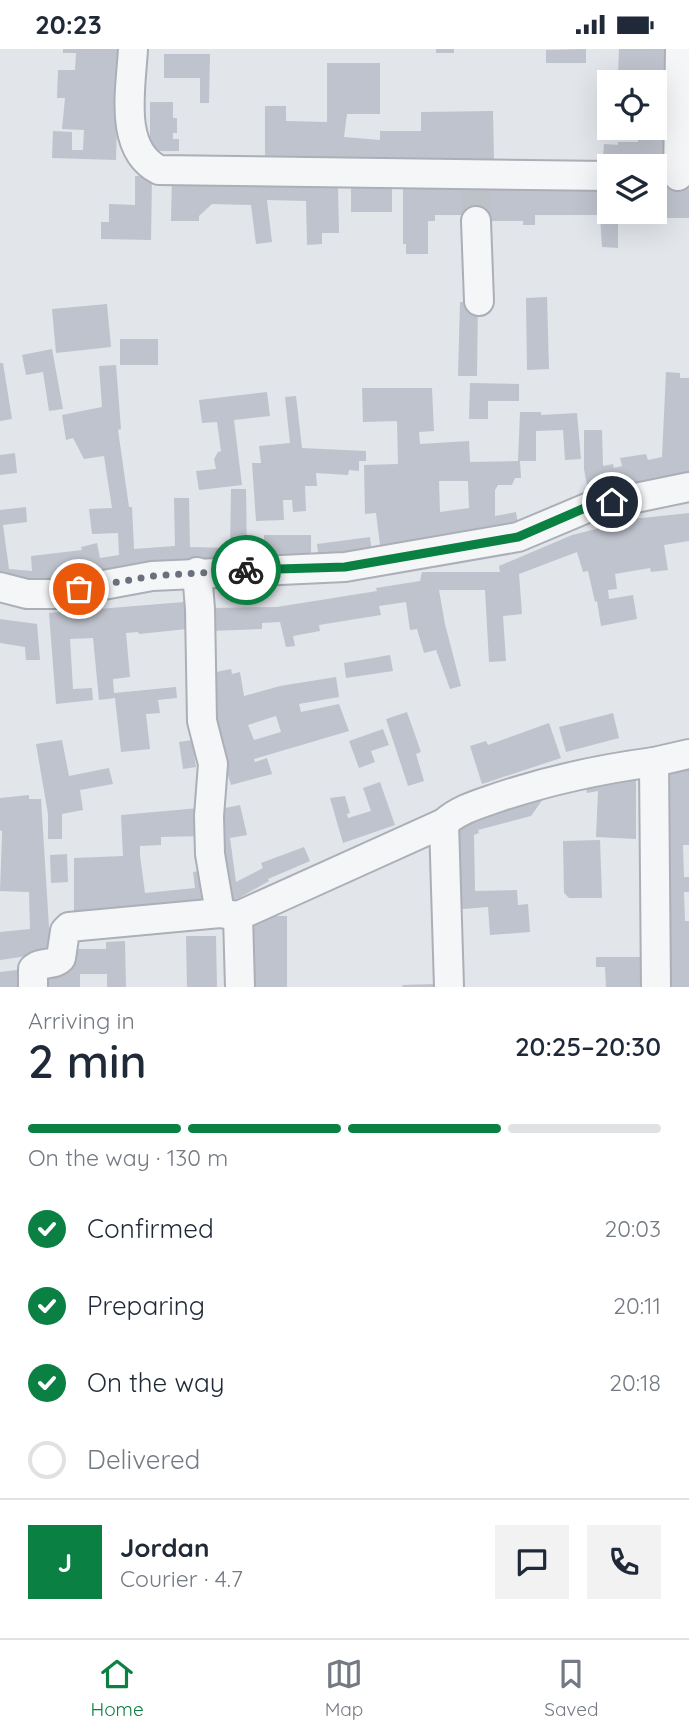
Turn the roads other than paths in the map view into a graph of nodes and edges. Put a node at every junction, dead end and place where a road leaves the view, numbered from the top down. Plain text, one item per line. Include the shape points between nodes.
1 (133, 49) edge
2 (683, 54) edge
3 (597, 176) edge
4 (674, 176) edge
5 (477, 221) tunnel mouth
6 (479, 301) dead end
7 (689, 487) edge
8 (197, 572) junction
9 (0, 587) edge
10 (689, 754) edge
11 (654, 762) junction
12 (444, 823) junction
13 (229, 914) junction
14 (33, 987) edge
15 (240, 987) edge
16 (449, 987) edge
17 (656, 987) edge

1 - 3 street via 130,119 134,141 146,163 159,170 476,179
2 - 4 street
5 - 6 street
7 - 8 street via 587,507 518,537 345,567
8 - 9 street via 55,594 27,594
8 - 13 street via 202,721 214,764 210,855
10 - 11 street
11 - 12 street via 541,783 466,808
11 - 17 street
12 - 13 street
12 - 16 street
13 - 14 street via 69,927 61,958 33,969
13 - 15 street

